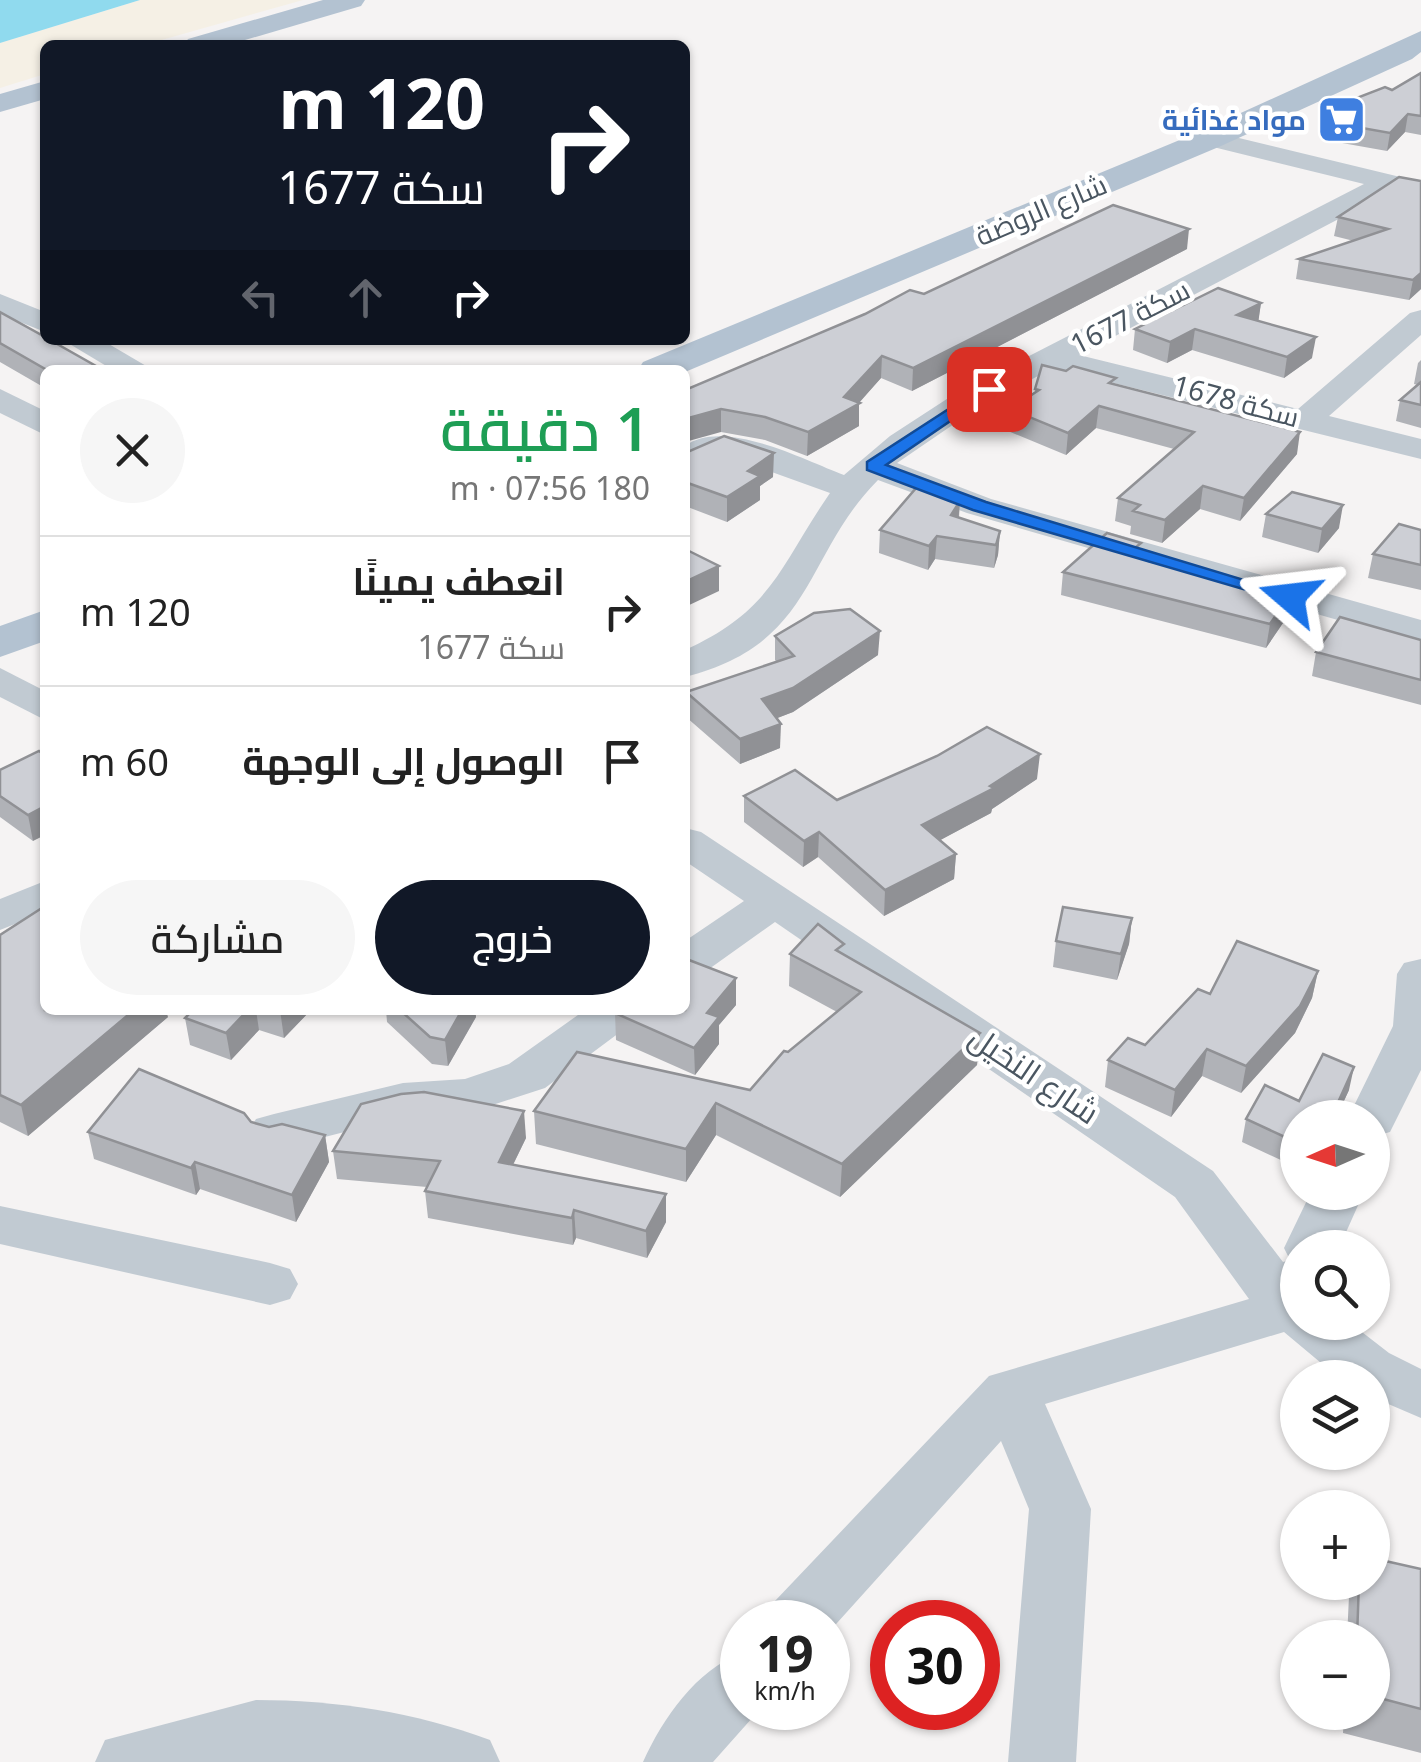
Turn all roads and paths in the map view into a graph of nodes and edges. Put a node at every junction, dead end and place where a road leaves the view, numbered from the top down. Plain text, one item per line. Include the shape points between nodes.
1 (352, 0) edge
2 (215, 40) edge
3 (1415, 50) edge
4 (40, 92) edge
5 (0, 104) edge
6 (1210, 139) junction
7 (1382, 185) junction
8 (1421, 190) edge
9 (40, 297) edge
10 (4, 303) edge
11 (1421, 319) edge
12 (40, 321) edge
13 (88, 345) edge
14 (1050, 357) junction
15 (126, 365) edge
16 (669, 365) edge
17 (0, 399) edge
18 (1306, 419) junction
19 (40, 423) edge
20 (1421, 449) edge
21 (690, 460) edge
22 (862, 478) junction
23 (40, 626) edge
24 (1421, 632) edge
25 (0, 643) edge
26 (690, 662) edge
27 (0, 680) edge
28 (40, 705) edge
29 (690, 844) edge
30 (40, 897) edge
31 (775, 900) junction
32 (0, 916) edge
33 (690, 960) edge
34 (1421, 974) edge
35 (611, 1015) edge
36 (1382, 1100) edge
37 (274, 1132) edge
38 (0, 1225) edge
39 (270, 1284) dead end
40 (1280, 1285) edge
41 (1280, 1312) edge
42 (1336, 1340) edge
43 (1010, 1392) junction
44 (1421, 1395) edge
45 (817, 1600) edge
46 (720, 1706) edge
47 (128, 1762) edge
48 (466, 1762) edge
49 (677, 1762) edge
50 (1042, 1762) edge

1 - 2 main road
3 - 6 main road, شارع الروضة
4 - 5 main road
6 - 7 street
6 - 16 main road, شارع الروضة
7 - 8 street
7 - 14 street, سكة 1677
9 - 10 street
10 - 12 street
11 - 18 street
13 - 15 street
14 - 18 street, سكة 1678
14 - 22 street, سكة 1677 via 937,420
17 - 19 street
18 - 20 street, سكة 1678
21 - 22 street via 704,448 727,444
22 - 24 street
22 - 26 street, سكة 1677 via 834,507 774,610 734,642
23 - 25 main road
27 - 28 street
29 - 31 street, شارع النخيل
30 - 32 street
31 - 33 street
31 - 40 street, شارع النخيل via 1194,1184
34 - 36 street via 1417,1026
35 - 37 street via 527,1076 468,1096 403,1100
38 - 39 street
41 - 43 street
42 - 44 street, شارع النخيل via 1369,1369
43 - 45 street
43 - 50 street via 1060,1509
46 - 49 street
47 - 48 street via 256,1730 329,1730

